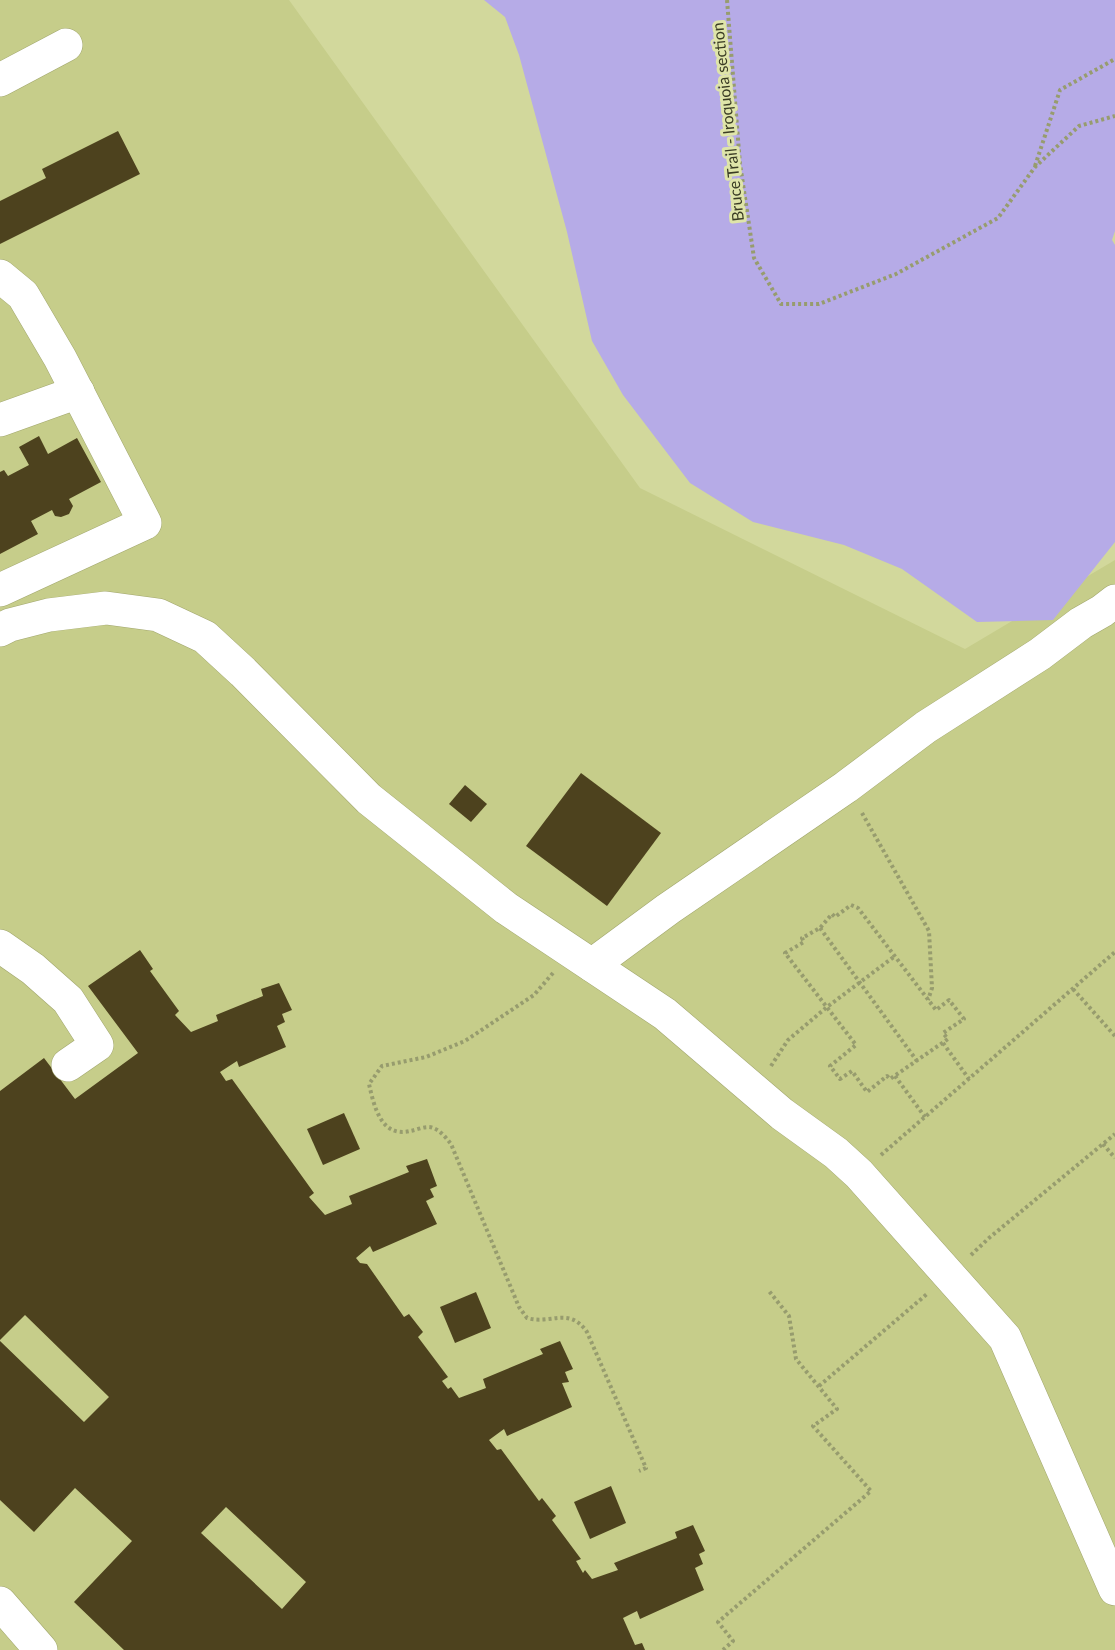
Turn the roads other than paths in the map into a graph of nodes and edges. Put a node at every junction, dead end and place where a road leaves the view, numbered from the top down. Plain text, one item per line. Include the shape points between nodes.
1 (66, 45) dead end
2 (0, 80) edge
3 (0, 276) edge
4 (78, 392) junction
5 (0, 420) edge
6 (0, 590) edge
7 (1115, 601) edge
8 (0, 630) edge
9 (0, 946) edge
10 (582, 959) junction
11 (68, 1065) dead end
12 (1115, 1589) edge
13 (0, 1603) edge
14 (41, 1650) edge

1 - 2 lane
3 - 4 lane via 23,295
4 - 5 lane
4 - 6 lane via 145,523
7 - 10 lane via 926,727 668,909
8 - 10 lane via 49,615 106,608 158,615 205,637 369,799 506,908
9 - 11 lane via 68,1000 97,1045
10 - 12 lane via 665,1014 782,1114 836,1153 1005,1338
13 - 14 lane

